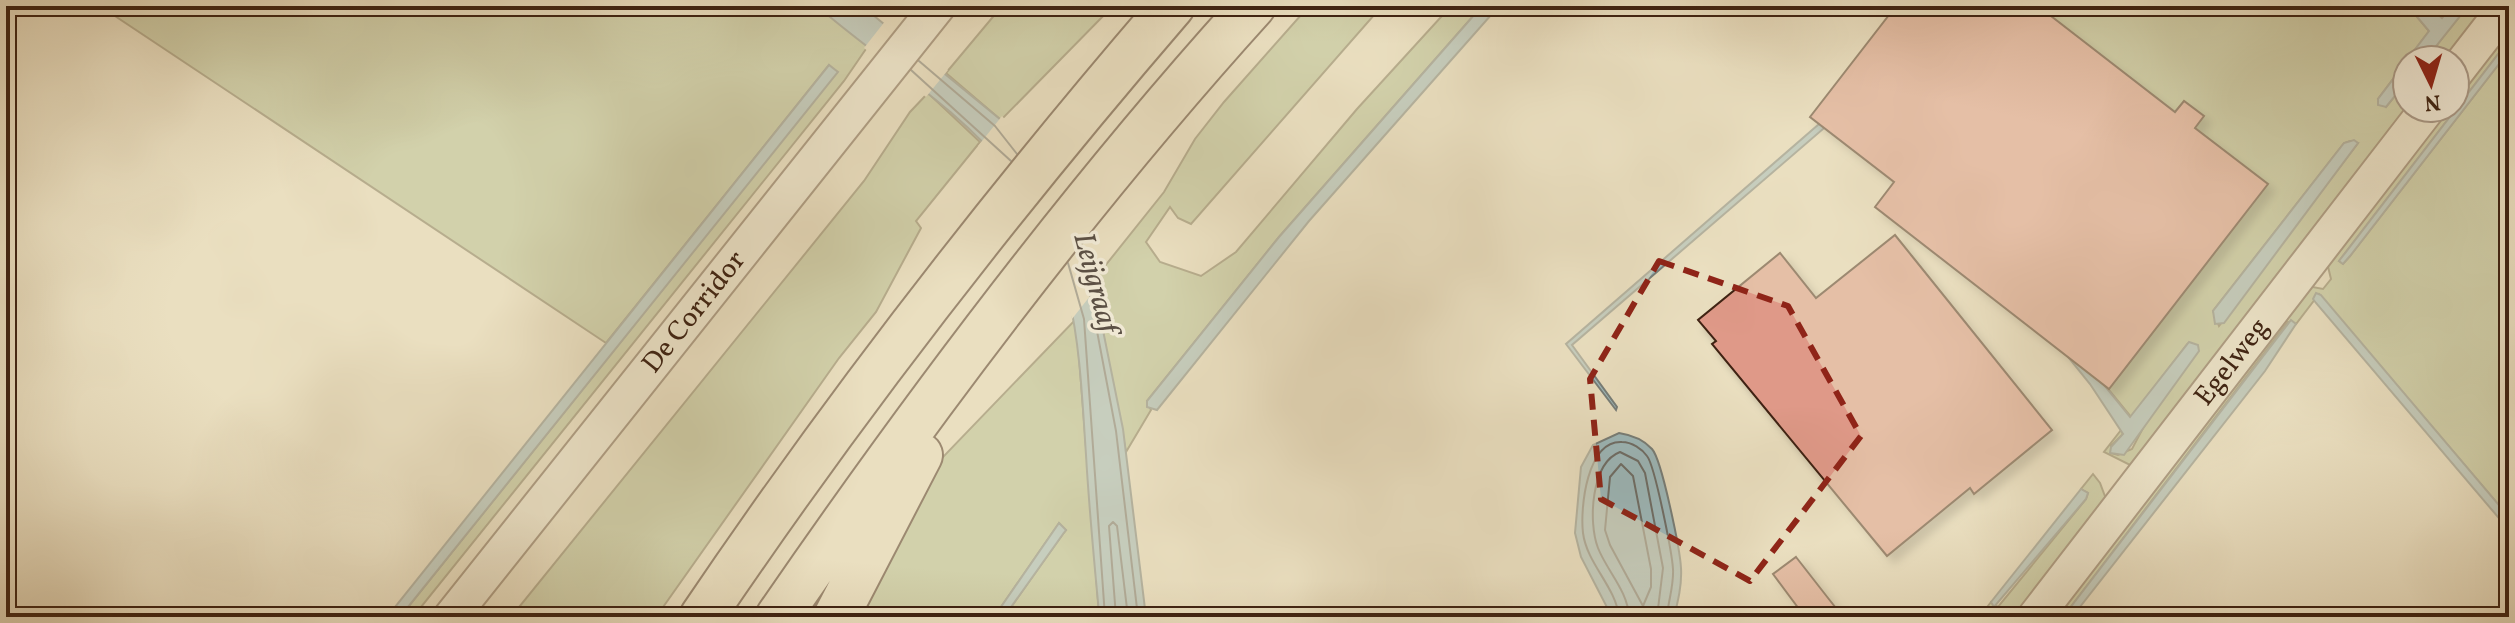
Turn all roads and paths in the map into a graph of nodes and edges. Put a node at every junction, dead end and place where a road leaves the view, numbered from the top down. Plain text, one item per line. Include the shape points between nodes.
1 (1172, 6) edge
2 (1253, 6) edge
3 (2507, 6) edge
4 (928, 18) edge
5 (2471, 52) edge
6 (2416, 124) edge
7 (987, 331) junction
8 (451, 617) edge
9 (702, 617) edge
10 (778, 617) edge
11 (836, 617) edge
12 (2035, 617) edge

1 - 9 highway via 967,252 811,460
2 - 7 highway
3 - 5 street
4 - 8 street, De Corridor
6 - 12 street, Egelweg
7 - 10 highway
7 - 11 highway

